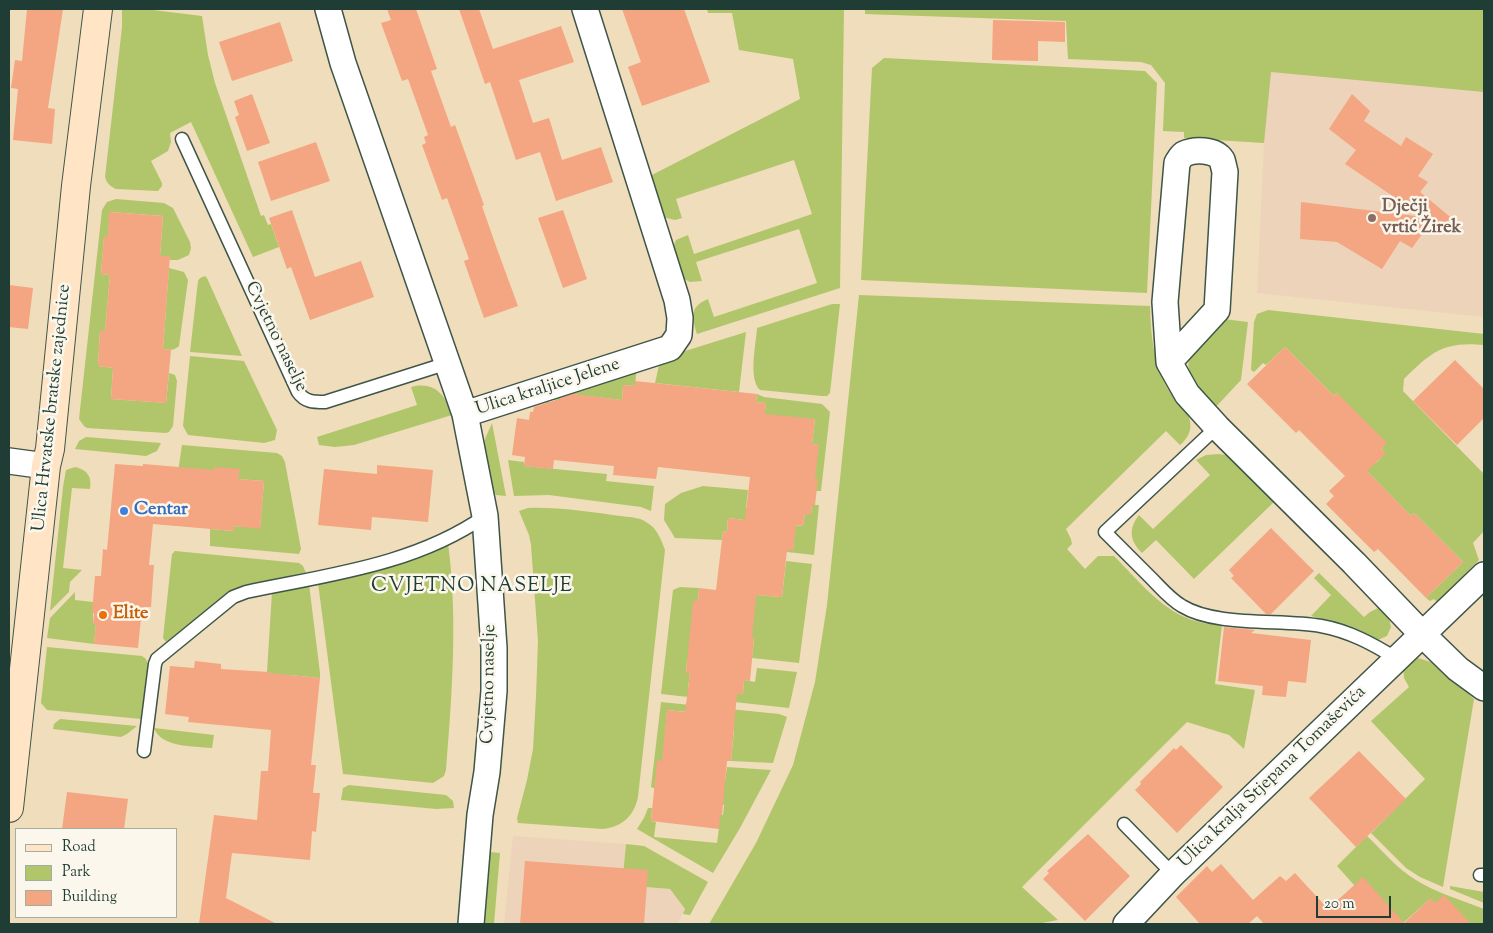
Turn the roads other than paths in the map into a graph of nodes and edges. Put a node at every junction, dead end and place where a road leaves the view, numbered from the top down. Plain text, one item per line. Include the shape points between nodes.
1 (98, 9) edge
2 (328, 9) edge
3 (585, 9) edge
4 (182, 138) dead end
5 (1169, 362) junction
6 (448, 363) junction
7 (465, 414) junction
8 (1217, 427) junction
9 (9, 462) edge
10 (46, 466) junction
11 (485, 516) junction
12 (1484, 575) edge
13 (1423, 635) junction
14 (1397, 659) junction
15 (1484, 688) edge
16 (144, 751) dead end
17 (9, 808) edge
18 (1124, 824) dead end
19 (1173, 874) junction
20 (471, 924) edge
21 (1126, 924) edge

1 - 10 street, Ulica Hrvatske bratske zajednice
2 - 6 street, Ulica kraljice Jelene via 343,63
3 - 7 street, Ulica kraljice Jelene via 677,300 679,335 670,348
4 - 6 lane, Cvjetno naselje via 305,400 325,402
5 - 5 street via 1165,302 1177,163 1182,155 1203,151 1216,154 1222,160 1225,172 1217,310
5 - 8 street via 1187,394
6 - 7 street, Ulica kraljice Jelene
7 - 11 street, Cvjetno naselje
8 - 13 street
8 - 14 lane via 1105,532 1170,598 1183,607 1216,618 1320,626 1348,632
9 - 10 street
10 - 17 street, Ulica Hrvatske bratske zajednice
11 - 16 lane via 444,539 401,557 233,596 157,659
11 - 20 street, Cvjetno naselje via 494,691
12 - 13 street, Ulica kralja Stjepana Tomaševića
13 - 14 street, Ulica kralja Stjepana Tomaševića
13 - 15 street via 1458,669
14 - 19 street, Ulica kralja Stjepana Tomaševića
18 - 19 lane
19 - 21 street, Ulica kralja Stjepana Tomaševića

